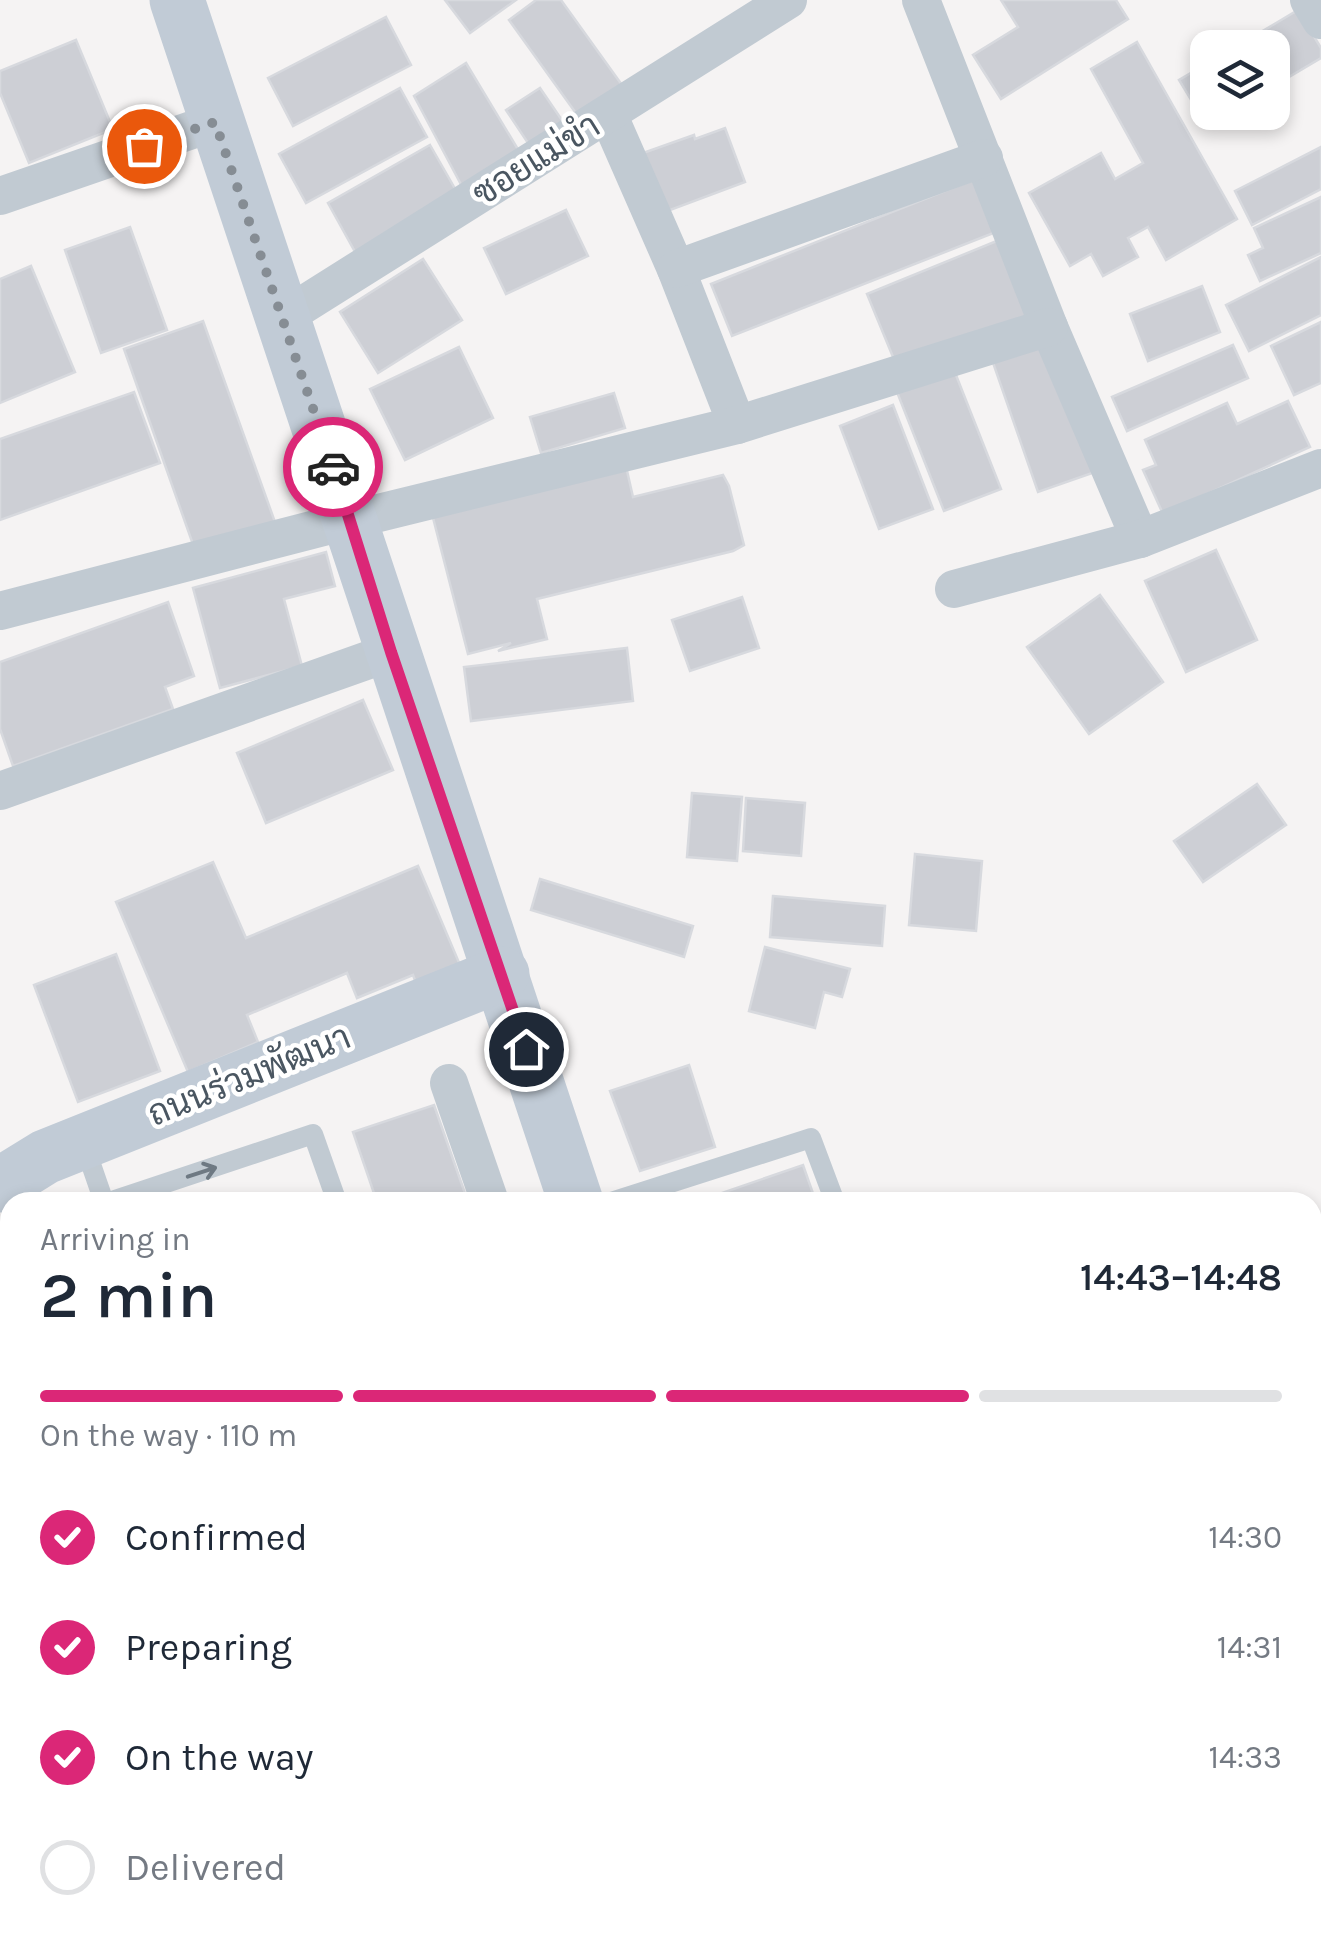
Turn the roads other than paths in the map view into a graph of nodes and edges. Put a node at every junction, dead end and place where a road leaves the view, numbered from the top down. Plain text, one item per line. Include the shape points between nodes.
1 (178, 0) edge
2 (788, 0) edge
3 (922, 0) edge
4 (1309, 0) edge
5 (1321, 20) edge
6 (608, 114) junction
7 (215, 122) junction
8 (984, 158) junction
9 (0, 196) edge
10 (676, 269) junction
11 (284, 317) junction
12 (1049, 327) junction
13 (737, 425) junction
14 (1321, 468) edge
15 (350, 520) junction
16 (1140, 539) junction
17 (954, 589) dead end
18 (0, 611) edge
19 (391, 652) junction
20 (0, 791) edge
21 (502, 974) junction
22 (449, 1083) dead end
23 (84, 1142) junction
24 (0, 1184) edge
25 (103, 1192) edge
26 (137, 1192) edge
27 (334, 1192) edge
28 (487, 1192) edge
29 (578, 1192) edge
30 (618, 1192) edge
31 (831, 1192) edge

1 - 7 street
2 - 6 street, ซอยแม่ขำ
3 - 8 street
4 - 5 street
6 - 10 street
6 - 11 street, ซอยแม่ขำ
7 - 9 street
7 - 11 street
8 - 10 street
8 - 12 street
10 - 13 street
11 - 15 street
12 - 13 street
12 - 16 street
13 - 15 street
14 - 16 street
15 - 18 street
15 - 19 street
16 - 17 street
19 - 20 street
19 - 21 street
21 - 23 street, ถนนร่วมพัฒนา
21 - 29 street
22 - 28 street
23 - 24 street, ถนนร่วมพัฒนา
23 - 25 lane
26 -> 27 lane via 314,1134
30 - 31 lane via 812,1138

